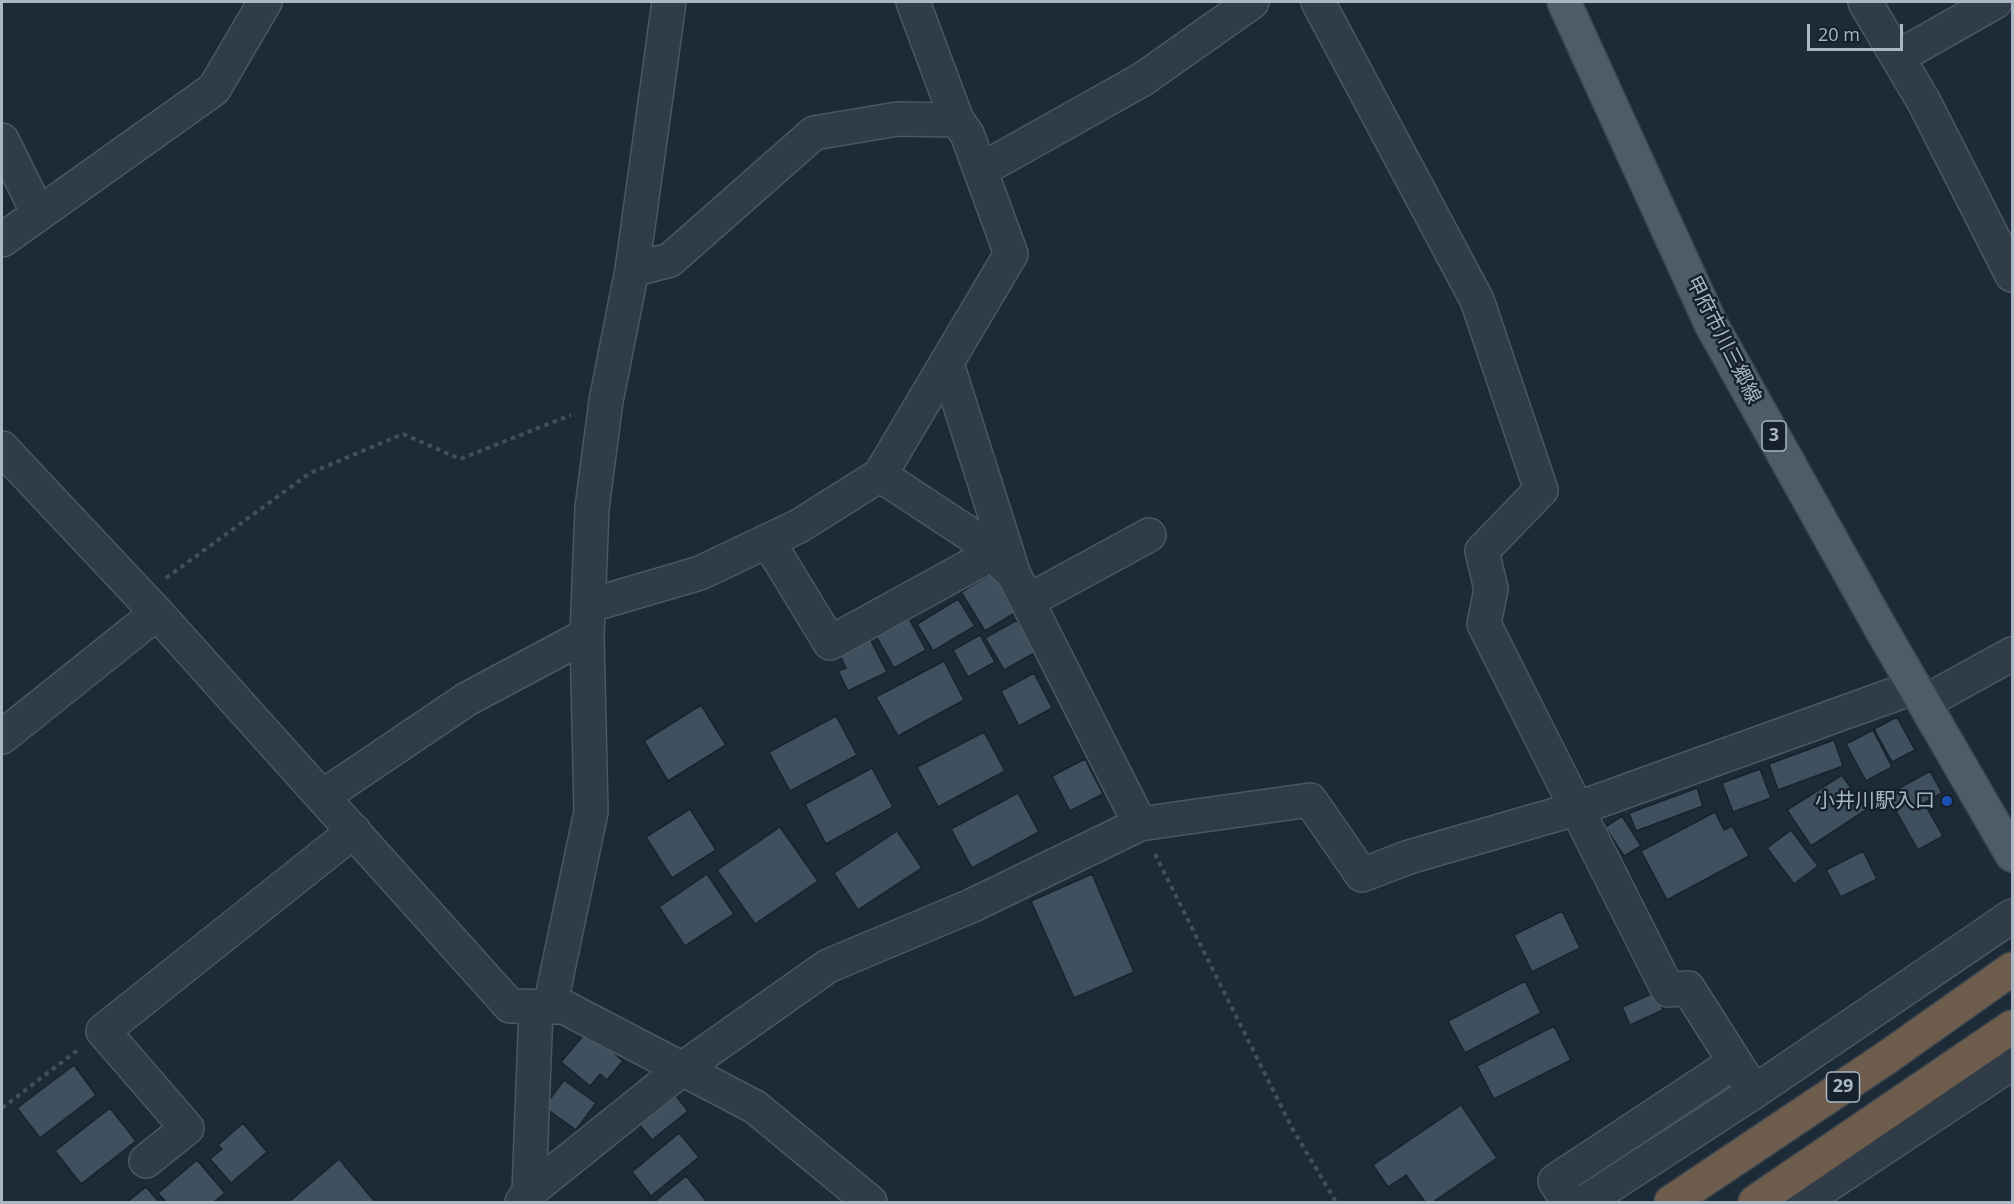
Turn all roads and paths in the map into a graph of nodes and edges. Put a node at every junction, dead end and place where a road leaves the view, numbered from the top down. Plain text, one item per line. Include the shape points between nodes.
1 (265, 2) edge
2 (669, 2) edge
3 (913, 2) edge
4 (1252, 2) edge
5 (1318, 2) edge
6 (1564, 2) edge
7 (1865, 2) edge
8 (1995, 2) edge
9 (1898, 57) junction
10 (957, 120) junction
11 (2, 140) edge
12 (981, 170) junction
13 (38, 213) junction
14 (2, 240) edge
15 (632, 270) junction
16 (2013, 275) edge
17 (947, 364) junction
18 (606, 401) junction
19 (2, 448) edge
20 (880, 475) junction
21 (1149, 535) dead end
22 (768, 542) junction
23 (1012, 576) junction
24 (149, 604) junction
25 (588, 621) junction
26 (2013, 654) edge
27 (1920, 694) junction
28 (2, 737) edge
29 (322, 797) junction
30 (1579, 808) junction
31 (1140, 824) junction
32 (354, 831) junction
33 (2013, 855) edge
34 (2013, 916) edge
35 (2013, 969) edge
36 (543, 1008) junction
37 (2013, 1027) edge
38 (103, 1030) junction
39 (1735, 1062) junction
40 (2013, 1063) edge
41 (682, 1069) junction
42 (1754, 1092) junction
43 (2, 1108) edge
44 (146, 1161) dead end
45 (525, 1197) edge
46 (870, 1203) edge
47 (1336, 1203) edge
48 (1568, 1203) edge
49 (1585, 1203) edge
50 (1671, 1203) edge
51 (1755, 1203) edge
52 (1802, 1203) edge

1 - 13 street via 214,88
2 - 15 street
3 - 10 street
4 - 12 street via 1143,79
5 - 30 street via 1477,300 1541,490 1482,551 1491,589 1484,624
6 - 27 main road, 甲府市川三郷線 / 3 via 1711,324
7 - 9 street
8 - 9 street
9 - 16 street
10 - 12 street via 968,134
10 - 15 street via 897,118 814,133 670,261
11 - 13 street
12 - 17 street via 1011,254
13 - 14 street
15 - 18 street
17 - 20 street
17 - 23 street
18 - 24 path via 460,459 404,434 321,468
18 - 25 street via 592,508
19 - 24 street
20 - 22 street
20 - 23 street via 977,539
21 - 23 street
22 - 23 street via 830,643
22 - 25 street
23 - 31 street
24 - 28 street
24 - 29 street
25 - 29 street
25 - 36 street via 591,812
26 - 27 street
27 - 30 street
27 - 33 main road, 甲府市川三郷線 / 3
29 - 32 street
30 - 31 street via 1409,857 1362,875 1310,800
30 - 39 street via 1668,990 1688,988
31 - 41 street via 971,906 828,966
31 - 47 path via 1292,1128
32 - 36 street via 510,1006
32 - 38 street
34 - 42 street
35 - 50 highway, 29
36 - 41 street via 564,1007
36 - 45 street
37 - 51 highway, 29
38 - 43 path
38 - 44 street via 187,1128
39 - 42 street
39 - 48 street via 1556,1181
40 - 52 street
41 - 45 street
41 - 46 street via 755,1107
42 - 49 street

